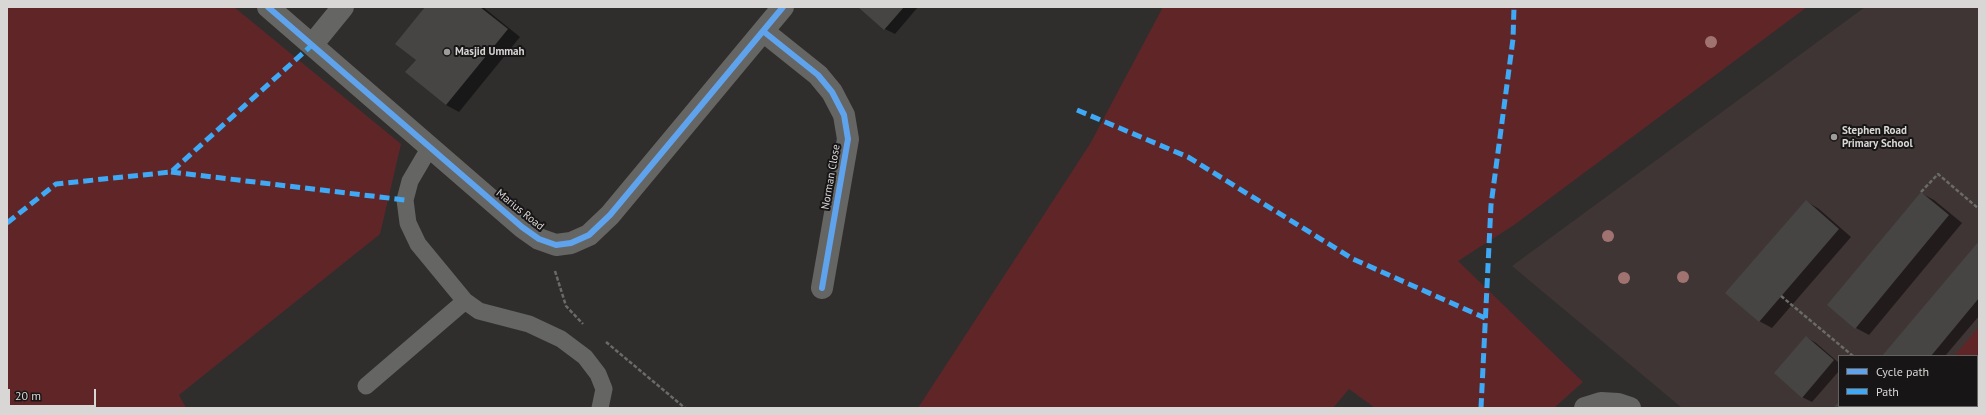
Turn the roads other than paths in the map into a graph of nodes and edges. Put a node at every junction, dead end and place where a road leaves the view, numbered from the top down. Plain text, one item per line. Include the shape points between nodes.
1 (268, 7) edge
2 (343, 7) edge
3 (783, 7) edge
4 (763, 31) junction
5 (312, 45) junction
6 (430, 147) junction
7 (822, 288) dead end
8 (465, 301) junction
9 (366, 386) dead end
10 (600, 408) edge
11 (1585, 408) edge
12 (1630, 408) edge

1 - 5 street, Marius Road
2 - 5 street
3 - 4 street
4 - 6 street, Marius Road via 610,215 590,235 571,243 556,245 539,239
4 - 7 street, Norman Close via 818,75 832,92 844,115 848,139
5 - 6 street, Marius Road
6 - 8 lane via 410,180 405,200 408,223 418,244
8 - 9 lane
8 - 10 lane via 479,310 529,324 561,339 585,357 598,374 604,389
11 - 12 street via 1601,403

